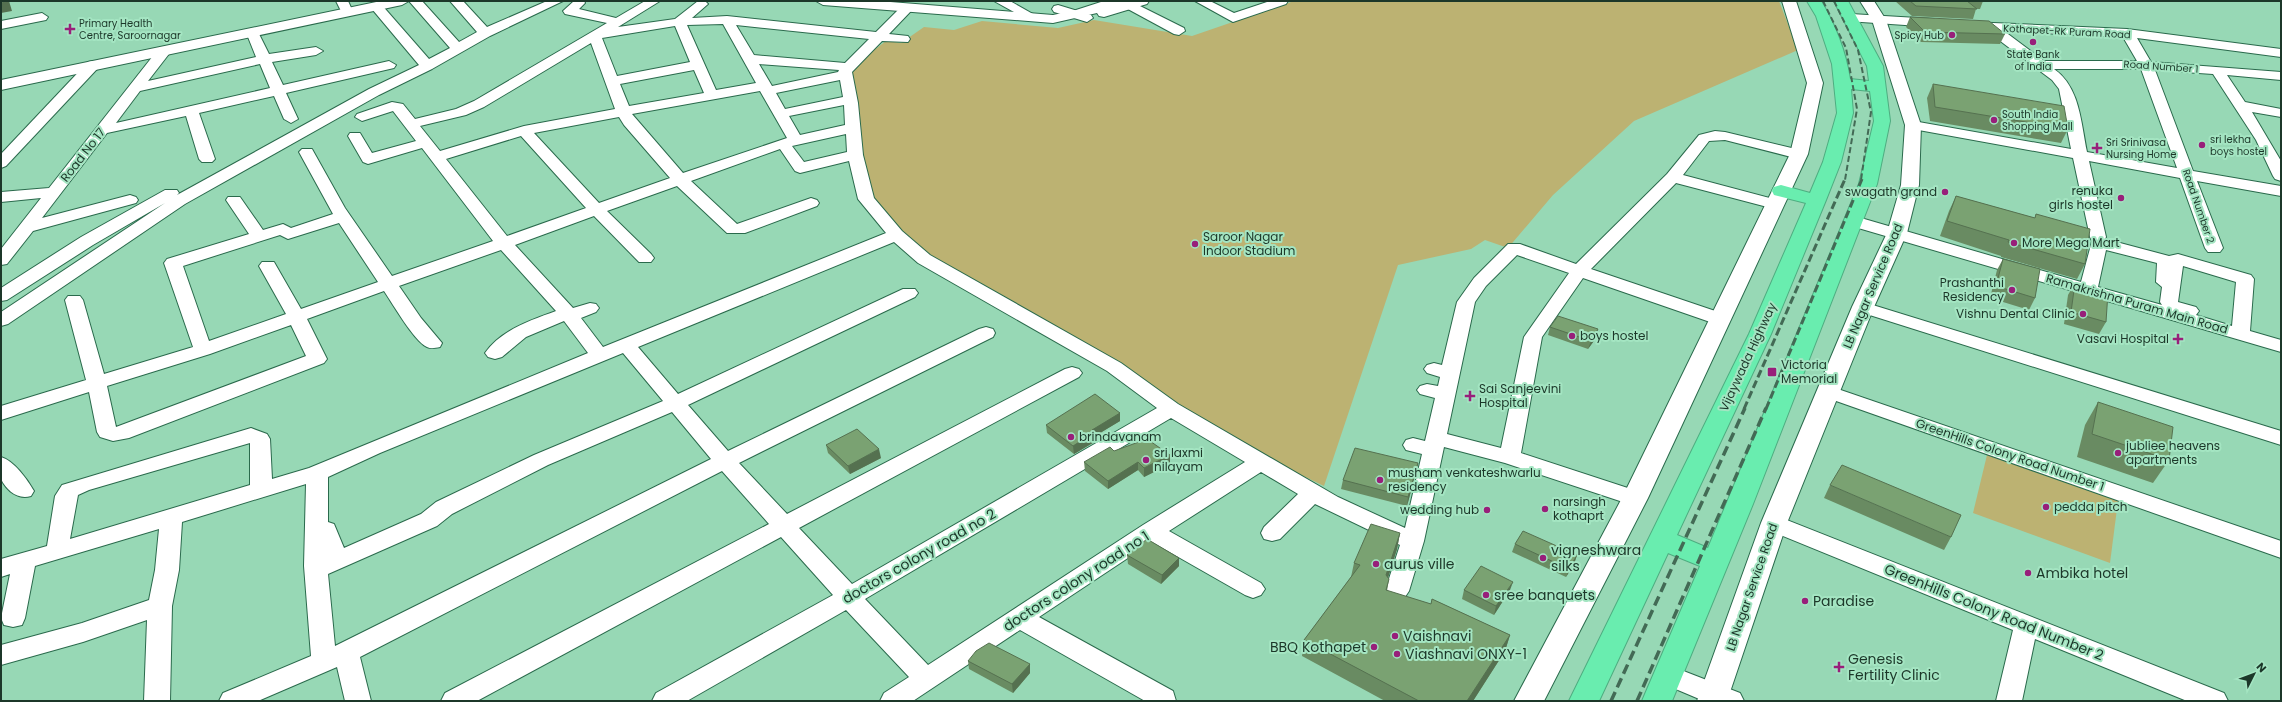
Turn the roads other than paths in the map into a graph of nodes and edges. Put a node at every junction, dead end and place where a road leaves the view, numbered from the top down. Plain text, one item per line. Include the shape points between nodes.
1 (402, 1) edge
2 (415, 1) edge
3 (456, 1) edge
4 (557, 1) edge
5 (654, 1) edge
6 (823, 1) edge
7 (1000, 1) edge
8 (1201, 1) edge
9 (1282, 1) edge
10 (1789, 1) edge
11 (1814, 1) edge
12 (1867, 1) edge
13 (850, 2) edge
14 (1130, 2) edge
15 (579, 3) dead end
16 (702, 4) dead end
17 (345, 6) edge
18 (376, 6) junction
19 (907, 8) junction
20 (1058, 9) dead end
21 (1846, 10) edge
22 (977, 15) junction
23 (1083, 16) junction
24 (42, 17) dead end
25 (1034, 18) junction
26 (727, 20) junction
27 (1879, 20) junction
28 (617, 22) junction
29 (679, 22) junction
30 (1, 25) edge
31 (1990, 27) junction
32 (1179, 31) dead end
33 (252, 32) junction
34 (485, 33) junction
35 (2127, 33) junction
36 (594, 35) junction
37 (877, 36) junction
38 (903, 39) dead end
39 (457, 48) junction
40 (165, 50) junction
41 (316, 51) dead end
42 (2281, 53) edge
43 (264, 59) junction
44 (748, 59) junction
45 (2146, 64) junction
46 (93, 65) junction
47 (389, 65) dead end
48 (698, 65) junction
49 (2040, 65) junction
50 (427, 66) junction
51 (2217, 70) junction
52 (846, 71) junction
53 (1841, 76) junction
54 (2281, 76) edge
55 (613, 81) junction
56 (1877, 81) junction
57 (1, 85) edge
58 (136, 88) junction
59 (765, 89) junction
60 (278, 91) junction
61 (712, 96) junction
62 (850, 100) junction
63 (2237, 101) junction
64 (191, 111) junction
65 (624, 111) junction
66 (2281, 113) edge
67 (780, 114) junction
68 (362, 117) dead end
69 (291, 119) dead end
70 (410, 124) junction
71 (1913, 126) junction
72 (853, 128) junction
73 (103, 130) junction
74 (524, 130) junction
75 (355, 136) dead end
76 (2263, 140) junction
77 (790, 142) junction
78 (425, 143) junction
79 (2281, 144) edge
80 (307, 152) dead end
81 (1799, 154) junction
82 (855, 155) junction
83 (2079, 155) junction
84 (437, 157) junction
85 (207, 158) dead end
86 (1, 163) edge
87 (226, 174) junction
88 (2188, 174) junction
89 (2281, 176) edge
90 (1673, 177) junction
91 (680, 180) junction
92 (2281, 191) edge
93 (55, 192) junction
94 (1, 197) edge
95 (1778, 198) junction
96 (130, 200) dead end
97 (234, 200) dead end
98 (1817, 200) junction
99 (811, 203) dead end
100 (596, 209) junction
101 (343, 216) junction
102 (1854, 221) junction
103 (27, 227) junction
104 (1897, 233) junction
105 (896, 235) junction
106 (260, 236) junction
107 (2098, 237) dead end
108 (503, 242) junction
109 (2214, 248) dead end
110 (645, 258) dead end
111 (1, 260) edge
112 (268, 266) dead end
113 (1579, 271) junction
114 (389, 283) junction
115 (2089, 286) junction
116 (908, 293) dead end
117 (1, 296) edge
118 (30, 300) junction
119 (74, 300) dead end
120 (1863, 307) junction
121 (2162, 307) junction
122 (590, 308) dead end
123 (567, 312) junction
124 (296, 316) junction
125 (1720, 319) junction
126 (1, 320) edge
127 (2212, 326) junction
128 (986, 332) dead end
129 (2240, 334) junction
130 (433, 343) dead end
131 (626, 345) junction
132 (2281, 346) edge
133 (203, 350) junction
134 (495, 353) dead end
135 (600, 356) junction
136 (1072, 373) dead end
137 (97, 384) junction
138 (1829, 392) junction
139 (677, 402) junction
140 (1171, 409) junction
141 (1, 413) edge
142 (2281, 438) edge
143 (1426, 443) junction
144 (1510, 457) junction
145 (725, 461) junction
146 (1260, 463) junction
147 (1, 464) edge
148 (317, 473) junction
149 (261, 489) junction
150 (24, 491) dead end
151 (1313, 493) junction
152 (1635, 498) junction
153 (171, 517) junction
154 (1774, 524) junction
155 (784, 526) junction
156 (1152, 532) junction
157 (1272, 533) dead end
158 (1661, 539) junction
159 (1414, 541) junction
160 (325, 550) junction
161 (2281, 550) edge
162 (57, 552) junction
163 (1714, 561) junction
164 (24, 562) junction
165 (1, 568) edge
166 (1253, 589) dead end
167 (1398, 591) dead end
168 (849, 597) junction
169 (160, 606) junction
170 (13, 618) dead end
171 (1020, 618) junction
172 (2026, 625) junction
173 (346, 652) junction
174 (1, 655) edge
175 (324, 662) junction
176 (1668, 675) junction
177 (926, 680) junction
178 (1720, 698) edge
179 (1164, 699) dead end
180 (157, 701) edge
181 (232, 701) edge
182 (358, 701) edge
183 (454, 701) edge
184 (665, 701) edge
185 (893, 701) edge
186 (1529, 701) edge
187 (1584, 701) edge
188 (1657, 701) edge
189 (2009, 701) edge
190 (2215, 701) edge

1 - 18 street
2 - 39 street
3 - 34 street
4 - 34 street
5 - 28 street
6 - 13 street
7 - 25 street
8 - 9 street via 1233,18
10 - 81 street via 1815,83
11 - 53 highway, Vijaywada Highway via 1823,16
12 - 27 street, LB Nagar Service Road
13 - 19 street
14 - 23 street
14 - 32 street
15 - 28 street via 569,11
16 - 29 street
17 - 18 street
17 - 33 street
18 - 50 street
19 - 22 street
19 - 37 street
20 - 23 street
21 - 27 street, Kothapet-RK Puram Road
21 - 56 highway via 1874,66
22 - 23 street via 1007,22 1044,24 1072,22
22 - 25 street
23 - 25 street
24 - 30 street
26 - 29 street
26 - 37 street
26 - 44 street
27 - 31 street, Kothapet-RK Puram Road
27 - 71 street, LB Nagar Service Road
28 - 36 street
29 - 36 street
29 - 48 street
31 - 35 street, Kothapet-RK Puram Road
31 - 49 street
33 - 40 street
33 - 43 street
34 - 39 street
35 - 42 street, Kothapet-RK Puram Road
35 - 45 street, Road Number 2
36 - 55 street
36 - 70 street via 473,108
37 - 38 street
37 - 52 street
39 - 50 street
40 - 46 street
40 - 58 street, Road No 17
41 - 43 street
43 - 58 street
43 - 60 street
44 - 52 street
44 - 59 street
45 - 49 street, Road Number 1 via 2087,62
45 - 51 street, Road Number 1
45 - 88 street, Road Number 2
46 - 57 street
46 - 86 street
47 - 60 street
48 - 55 street
48 - 61 street
49 - 83 street via 2057,77 2066,89
50 - 87 street via 374,92
51 - 54 street, Road Number 1
51 - 63 street
52 - 59 street
52 - 62 street
53 - 56 highway
53 - 98 highway, Vijaywada Highway via 1845,113 1832,162
55 - 65 street
56 - 102 highway via 1882,120 1868,184
58 - 73 street, Road No 17
59 - 61 street
59 - 67 street
60 - 64 street
60 - 69 street
61 - 65 street
62 - 67 street
62 - 72 street
63 - 66 street
63 - 76 street
64 - 73 street
64 - 85 street
65 - 74 street
65 - 91 street via 630,122
67 - 77 street
68 - 70 street via 397,106
70 - 78 street
71 - 83 street
71 - 104 street, LB Nagar Service Road via 1910,185
72 - 77 street
72 - 82 street
73 - 93 street, Road No 17
74 - 84 street
74 - 100 street
75 - 78 street via 368,159
76 - 79 street
76 - 89 street
77 - 82 street via 800,168
77 - 91 street
78 - 84 street
80 - 101 street via 318,176
81 - 90 street via 1724,136 1709,136 1704,138
81 - 95 street
82 - 105 street via 866,199
83 - 88 street
83 - 107 street
84 - 108 street
87 - 117 street via 192,182 142,209
87 - 118 street via 179,200
88 - 92 street
88 - 109 street, Road Number 2
90 - 95 street
90 - 113 street
91 - 99 street via 733,229
91 - 100 street
93 - 94 street
93 - 103 street, Road No 17
95 - 98 highway
95 - 125 street
96 - 103 street
97 - 106 street
98 - 158 highway, Vijaywada Highway via 1760,334
100 - 108 street
100 - 110 street
101 - 106 street via 288,234 283,229
101 - 114 street
102 - 104 street, Ramakrishna Puram Main Road
102 - 163 highway via 1740,504
103 - 111 street, Road No 17
104 - 115 street, Ramakrishna Puram Main Road
104 - 120 street, LB Nagar Service Road
105 - 131 street
105 - 140 street via 924,259 1114,367
106 - 133 street via 173,264
108 - 114 street
108 - 123 street
112 - 124 street
113 - 125 street
113 - 143 street via 1514,248 1480,282 1466,302 1442,371
113 - 144 street via 1534,337
114 - 124 street
114 - 130 street via 414,322
115 - 121 street, Ramakrishna Puram Main Road
115 - 121 street via 2099,243 2157,257 2164,260 2166,265
116 - 139 street
117 - 118 street
118 - 126 street
119 - 137 street
120 - 138 street, LB Nagar Service Road
120 - 142 street
121 - 127 street, Ramakrishna Puram Main Road
122 - 123 street
123 - 134 street via 527,329 502,345
123 - 135 street
124 - 133 street
124 - 137 street via 317,359 134,430 113,434 107,432
125 - 152 street
127 - 129 street, Ramakrishna Puram Main Road
127 - 129 street via 2211,317 2170,304 2175,260 2185,260 2245,279
128 - 145 street
129 - 132 street, Ramakrishna Puram Main Road
131 - 135 street
131 - 139 street
133 - 137 street
135 - 148 street
136 - 155 street
137 - 141 street
138 - 154 street, LB Nagar Service Road
138 - 161 street, GreenHills Colony Road Number 1
139 - 145 street
139 - 160 street via 541,460 444,508 430,520
140 - 146 street
140 - 168 street, doctors colony road no 2
143 - 144 street
143 - 159 street
144 - 152 street
145 - 155 street
145 - 173 street
146 - 151 street
146 - 156 street, doctors colony road no 1
147 - 150 street
148 - 149 street
148 - 160 street
149 - 153 street
149 - 162 street via 260,439 252,434 81,485 70,490 66,496
151 - 157 street
151 - 159 street
152 - 186 street
153 - 162 street
153 - 169 street via 167,570
154 - 172 street, GreenHills Colony Road Number 2
154 - 178 street, LB Nagar Service Road
155 - 168 street
155 - 183 street
156 - 166 street
156 - 171 street, doctors colony road no 1
158 - 163 highway
158 - 187 highway, Vijaywada Highway
159 - 167 street
160 - 175 street
162 - 164 street
163 - 176 highway
164 - 165 street
164 - 170 street
168 - 177 street
168 - 184 street, doctors colony road no 2
169 - 174 street via 83,632
169 - 180 street
171 - 177 street, doctors colony road no 1
171 - 179 street
172 - 189 street
172 - 190 street, GreenHills Colony Road Number 2
173 - 175 street
173 - 182 street
175 - 181 street
176 - 178 street
176 - 188 highway
177 - 185 street, doctors colony road no 1

